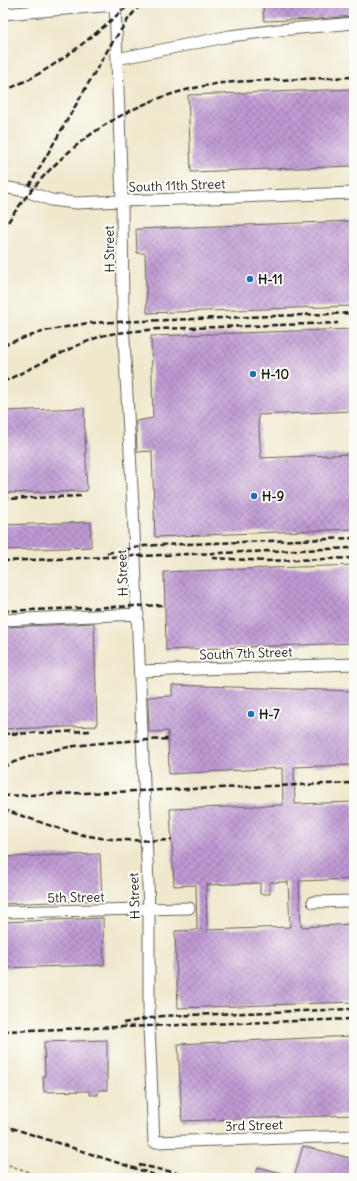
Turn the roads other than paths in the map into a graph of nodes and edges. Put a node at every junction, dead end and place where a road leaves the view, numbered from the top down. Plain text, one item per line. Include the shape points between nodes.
1 (115, 4) edge
2 (3, 14) edge
3 (354, 23) edge
4 (117, 59) junction
5 (3, 187) edge
6 (354, 193) edge
7 (122, 201) junction
8 (138, 614) junction
9 (3, 620) edge
10 (354, 664) edge
11 (140, 671) junction
12 (354, 901) edge
13 (313, 902) dead end
14 (189, 908) dead end
15 (149, 910) junction
16 (3, 912) edge
17 (354, 1136) edge
18 (154, 1142) joint

1 - 2 lane
1 - 4 lane, H Street
3 - 4 lane via 230,36
4 - 7 lane, H Street
5 - 7 lane, South 11th Street via 76,204
6 - 7 lane, South 11th Street
7 - 8 lane, H Street via 123,321
8 - 9 lane
8 - 11 lane, H Street
10 - 11 lane, South 7th Street
11 - 15 lane, H Street
12 - 13 lane
14 - 15 lane, 5th Street
15 - 16 lane, 5th Street
15 - 18 lane, H Street via 149,1026
17 - 18 lane, 3rd Street

